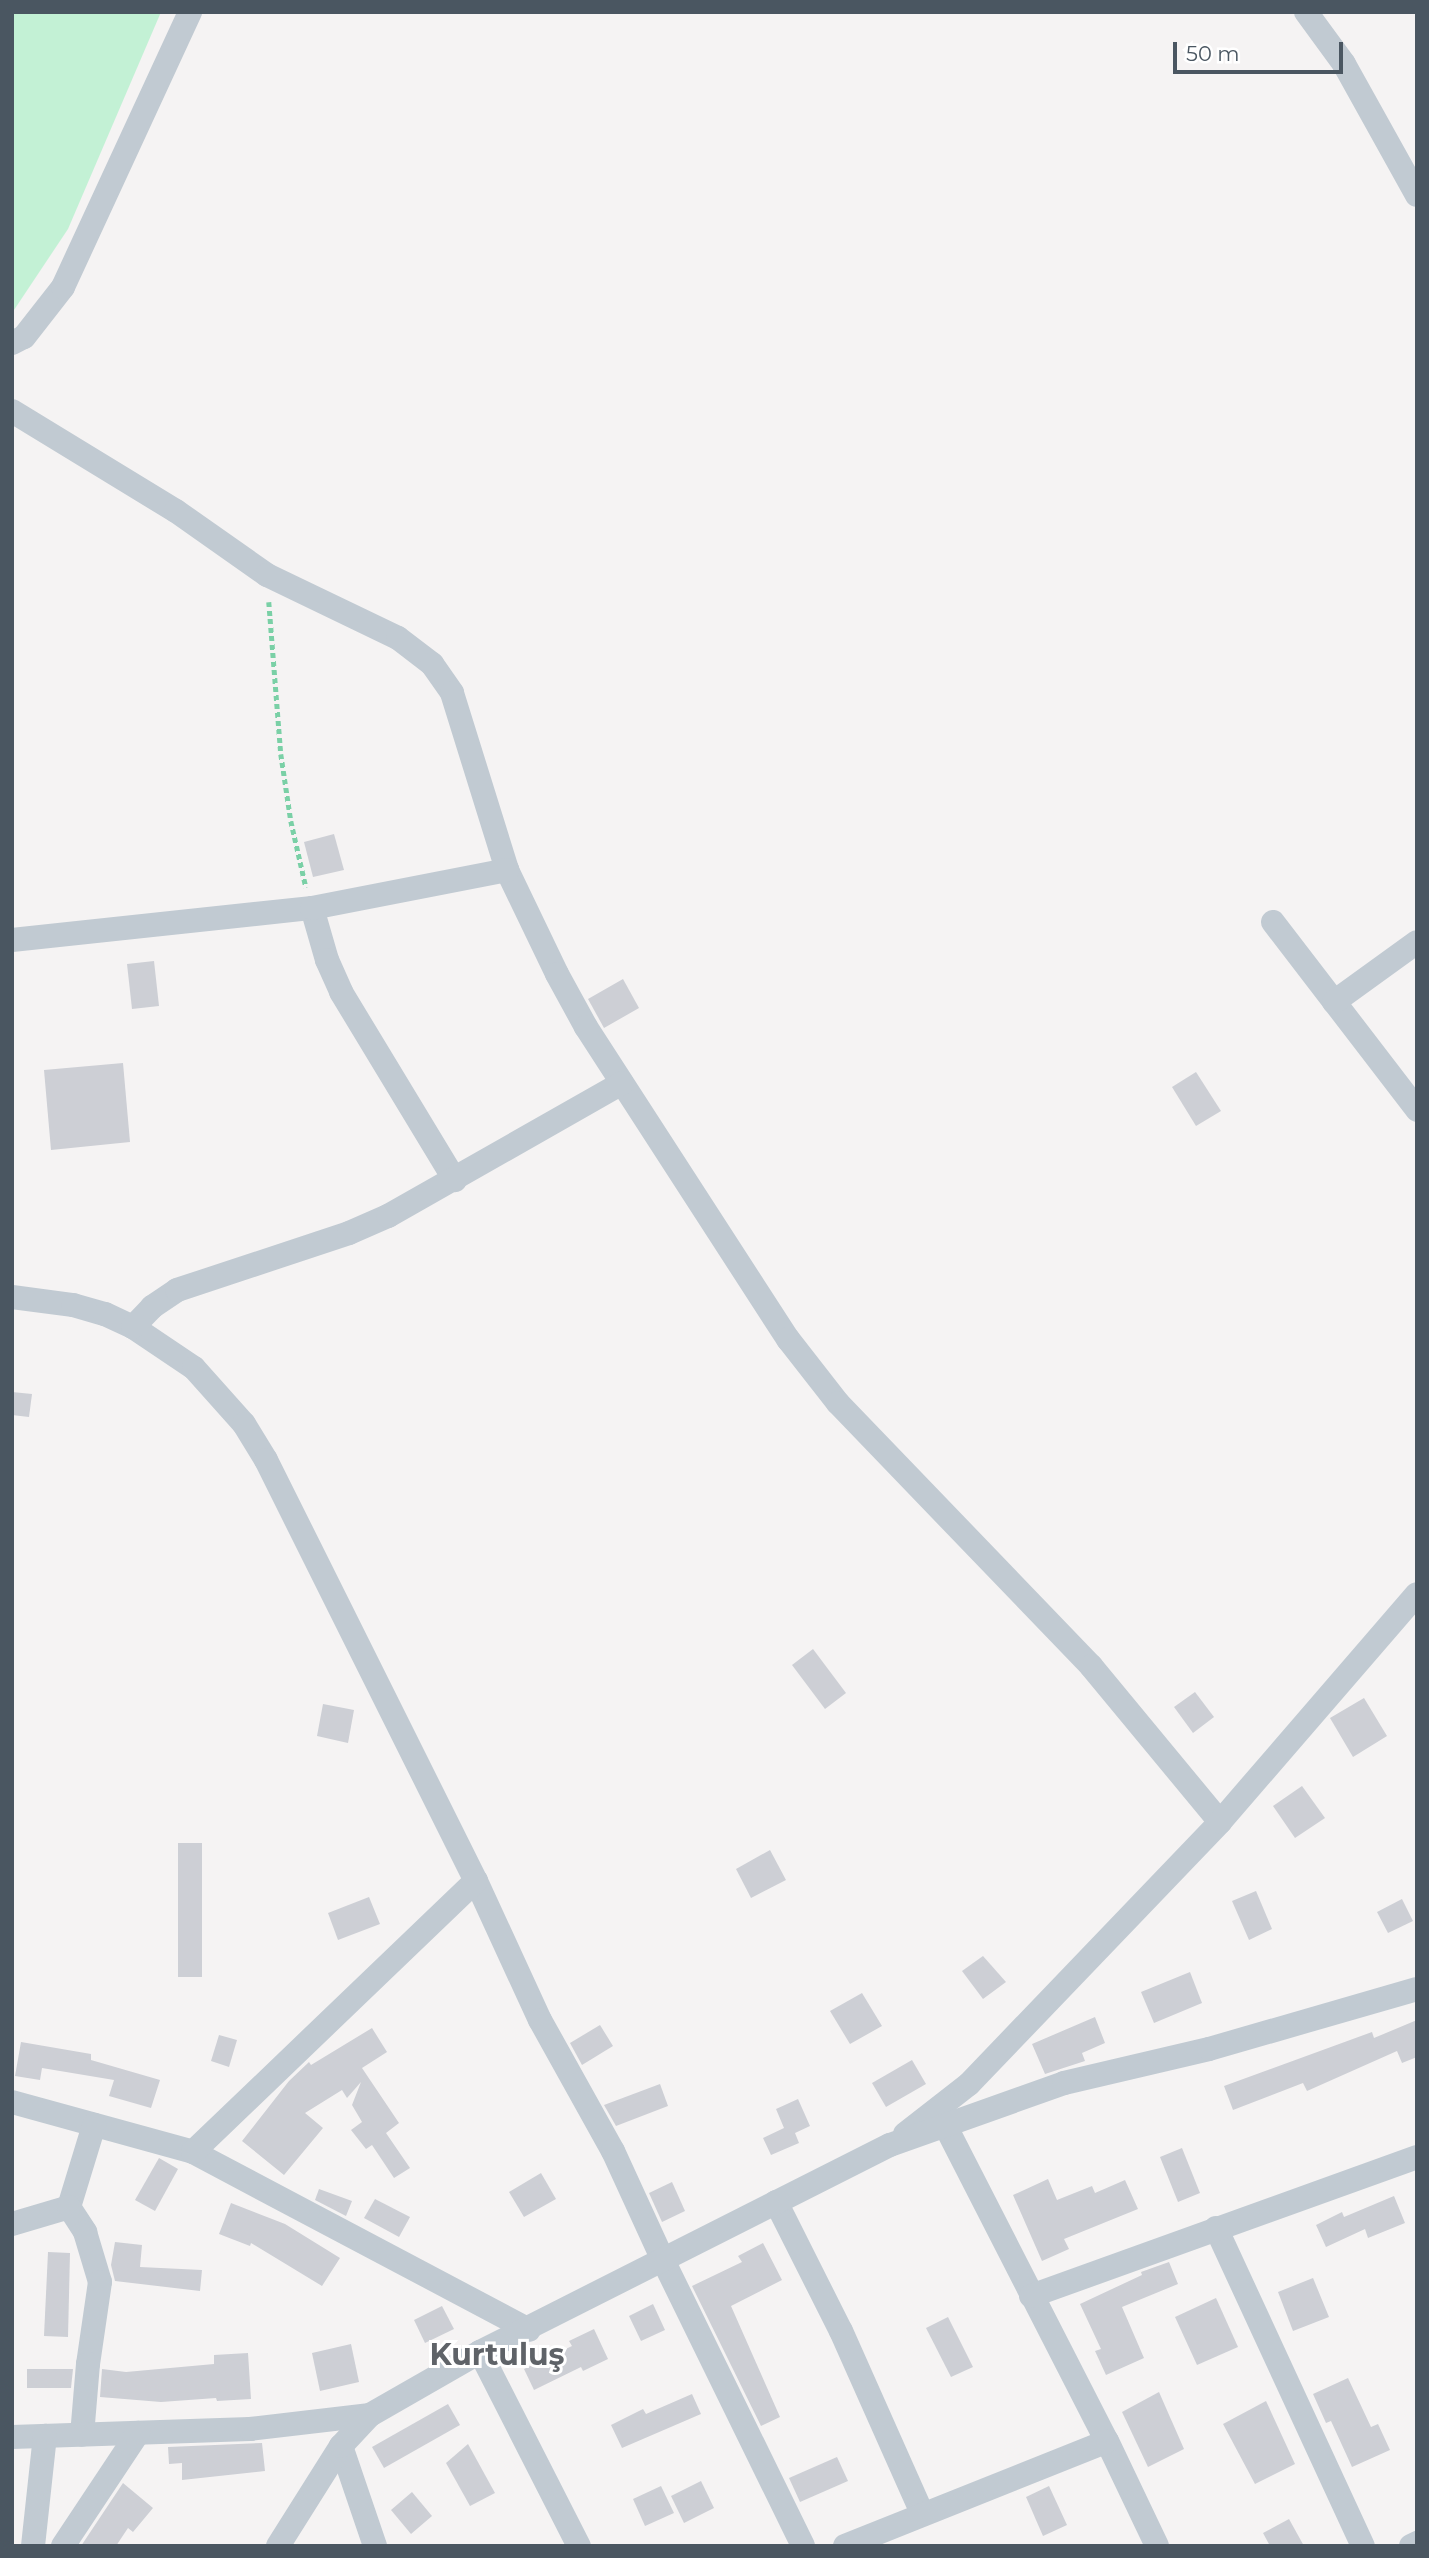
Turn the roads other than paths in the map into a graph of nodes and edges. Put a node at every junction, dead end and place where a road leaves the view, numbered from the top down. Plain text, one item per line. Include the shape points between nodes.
1 (190, 12) edge
2 (1306, 12) edge
3 (1417, 195) edge
4 (12, 344) edge
5 (12, 411) edge
6 (507, 870) junction
7 (312, 908) junction
8 (1273, 922) dead end
9 (12, 940) edge
10 (1417, 942) edge
11 (1334, 1002) junction
12 (622, 1083) junction
13 (1417, 1110) edge
14 (455, 1180) junction
15 (12, 1297) edge
16 (133, 1327) junction
17 (1417, 1594) edge
18 (1220, 1822) junction
19 (476, 1881) junction
20 (1417, 1989) edge
21 (12, 2102) edge
22 (94, 2124) junction
23 (946, 2127) junction
24 (890, 2145) junction
25 (193, 2152) junction
26 (1417, 2157) edge
27 (776, 2202) junction
28 (69, 2207) junction
29 (12, 2224) edge
30 (1216, 2228) junction
31 (663, 2260) junction
32 (1031, 2296) junction
33 (528, 2330) junction
34 (480, 2353) junction
35 (370, 2415) junction
36 (138, 2432) junction
37 (82, 2435) junction
38 (45, 2436) junction
39 (12, 2437) edge
40 (1107, 2441) junction
41 (341, 2446) junction
42 (922, 2513) junction
43 (1417, 2543) edge
44 (33, 2546) edge
45 (63, 2546) edge
46 (278, 2546) edge
47 (375, 2546) edge
48 (579, 2546) edge
49 (803, 2546) edge
50 (845, 2546) edge
51 (1157, 2546) edge
52 (1363, 2546) edge
53 (1411, 2546) edge

1 - 4 street via 63,287 24,337
2 - 3 street via 1344,64
5 - 6 street via 176,511 267,575 398,638 432,664 452,693
6 - 7 street
6 - 12 street via 556,974
7 - 9 street
7 - 14 street via 341,992
8 - 11 street
10 - 11 street
11 - 13 street
12 - 14 street
12 - 18 street via 812,1372 1057,1629
14 - 16 street via 349,1233 177,1290
15 - 16 street via 73,1305
16 - 19 street via 194,1368 244,1424
17 - 18 street
18 - 24 street via 969,2084
19 - 25 street
19 - 31 street via 540,2020 613,2151
20 - 23 street via 1209,2049 1064,2083
21 - 22 street
22 - 25 street
22 - 28 street
23 - 24 street
23 - 32 street
24 - 27 street
25 - 33 street
26 - 30 street
27 - 31 street
27 - 42 street via 841,2331
28 - 29 street
28 - 37 street via 85,2232 100,2282
30 - 32 street
30 - 52 street
31 - 33 street
31 - 49 street
32 - 40 street
33 - 34 street
34 - 35 street
34 - 48 street
35 - 36 street via 250,2430
35 - 41 street
36 - 37 street
36 - 45 street
37 - 38 street
38 - 39 street
38 - 44 street
40 - 42 street
40 - 51 street
41 - 46 street
41 - 47 street
42 - 50 street
43 - 53 street

